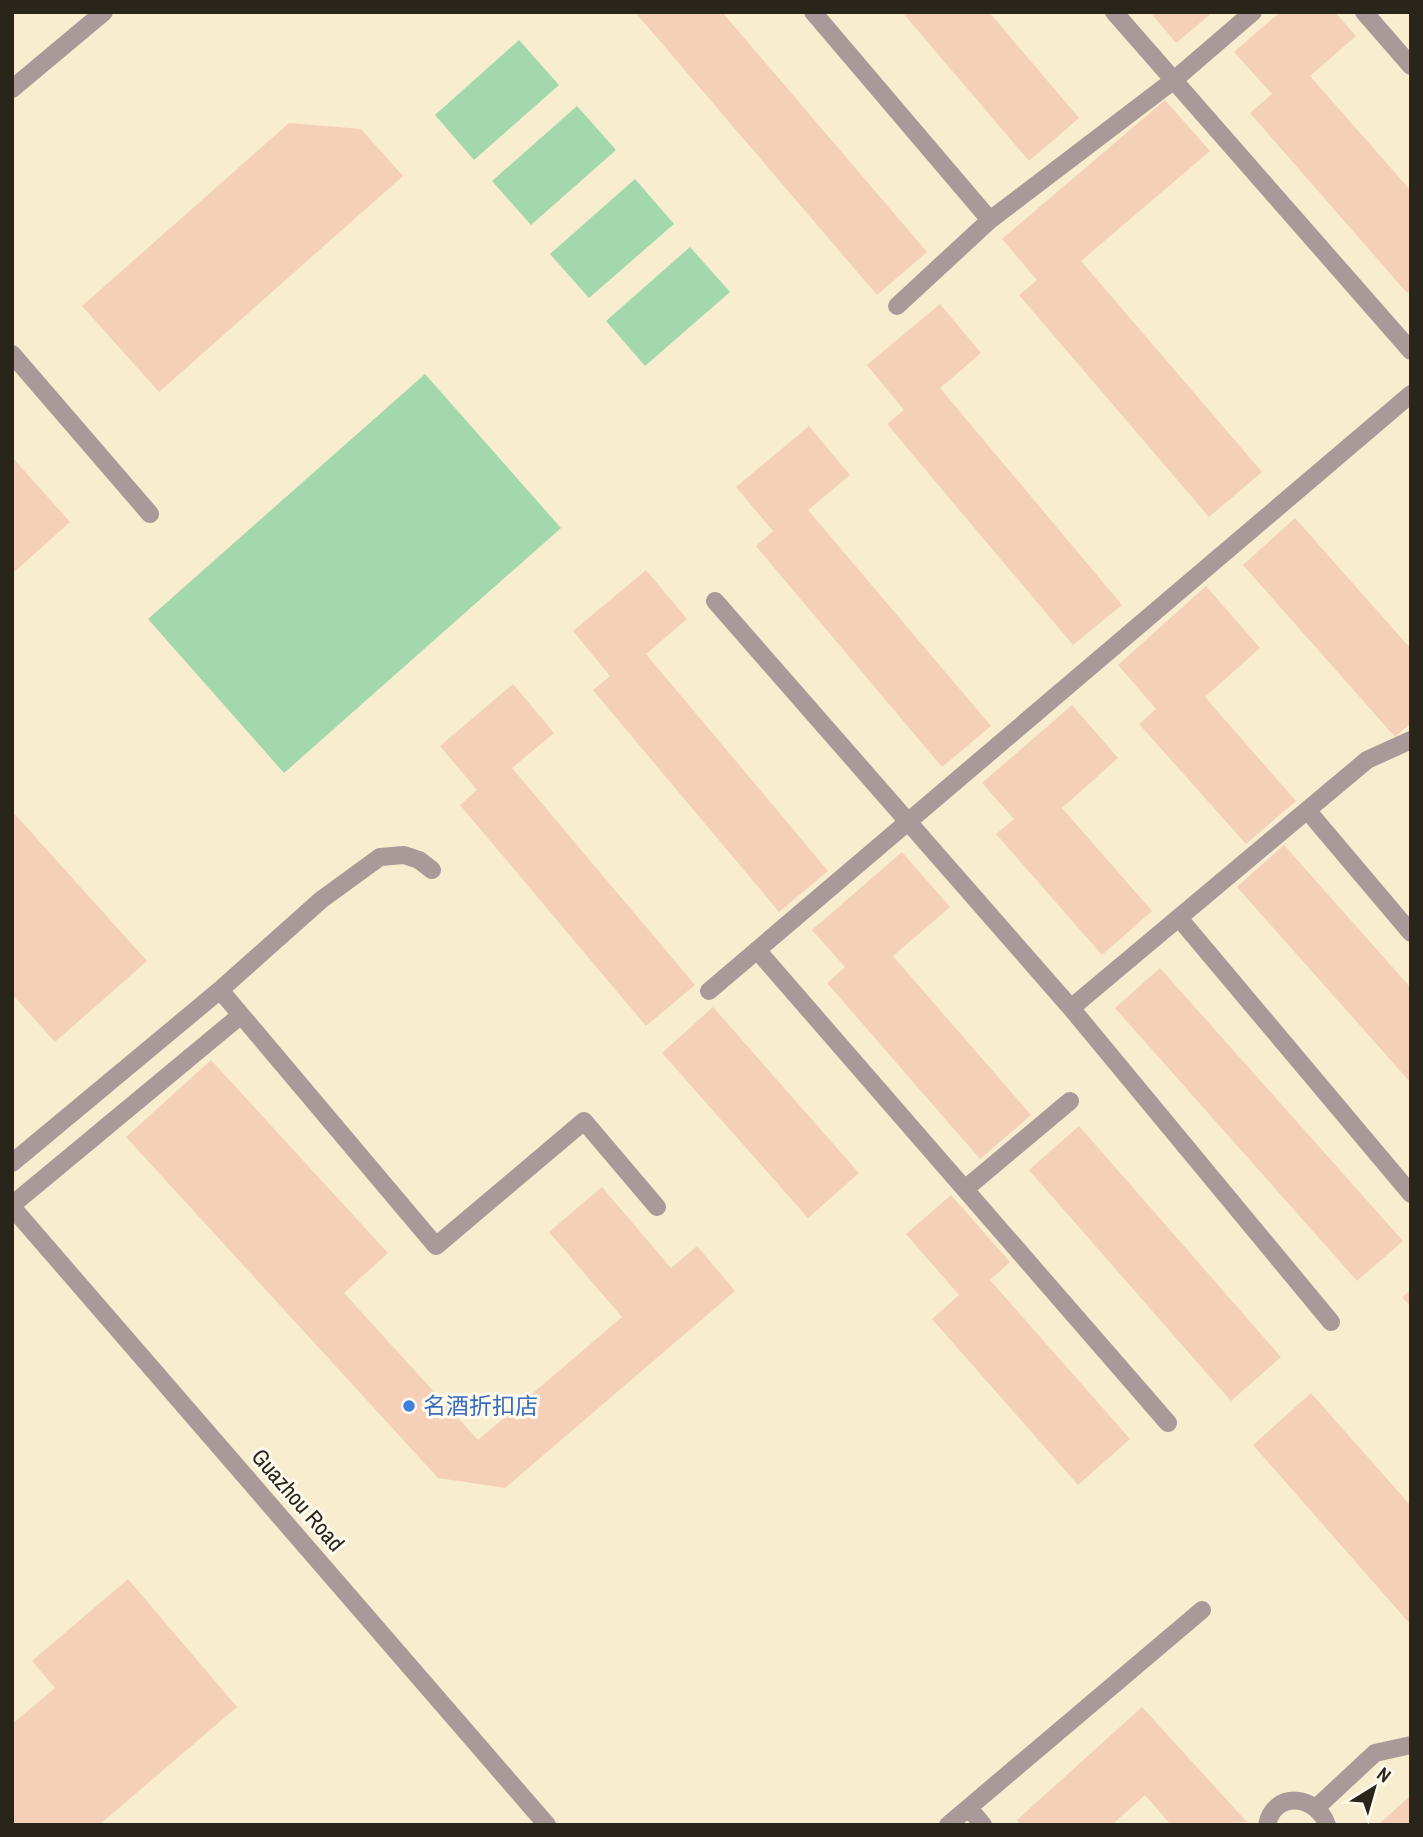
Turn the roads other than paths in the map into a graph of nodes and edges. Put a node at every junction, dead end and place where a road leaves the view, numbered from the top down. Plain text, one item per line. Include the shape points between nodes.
1 (104, 12) edge
2 (813, 12) edge
3 (1114, 12) edge
4 (1252, 12) edge
5 (1364, 12) edge
6 (1411, 66) edge
7 (1174, 80) junction
8 (12, 89) edge
9 (990, 220) junction
10 (897, 306) dead end
11 (1411, 351) edge
12 (12, 354) edge
13 (1411, 394) edge
14 (150, 514) dead end
15 (715, 601) dead end
16 (1411, 740) edge
17 (1307, 810) junction
18 (908, 822) junction
19 (432, 870) dead end
20 (1179, 918) junction
21 (1411, 933) edge
22 (757, 950) junction
23 (220, 990) junction
24 (709, 991) dead end
25 (1071, 1008) junction
26 (241, 1015) junction
27 (1070, 1101) dead end
28 (12, 1163) edge
29 (965, 1189) junction
30 (1411, 1194) edge
31 (12, 1206) edge
32 (657, 1207) dead end
33 (1331, 1322) dead end
34 (1168, 1423) dead end
35 (1202, 1610) dead end
36 (1411, 1745) edge
37 (1317, 1807) junction
38 (969, 1808) junction
39 (547, 1825) edge
40 (948, 1825) edge
41 (983, 1825) edge
42 (1267, 1825) edge
43 (1327, 1825) edge

1 - 8 street
2 - 9 street
3 - 7 street
4 - 7 street
5 - 6 street
7 - 9 street
7 - 11 street
9 - 10 street
12 - 14 street
13 - 18 street
15 - 18 street
16 - 17 street via 1367,760
17 - 20 street
17 - 21 street
18 - 22 street
18 - 25 street
19 - 23 street via 404,855 380,857 321,900
20 - 25 street
20 - 30 street
22 - 24 street
22 - 29 street
23 - 26 street
23 - 28 street
25 - 33 street
26 - 31 street
26 - 32 street via 436,1246 584,1121
27 - 29 street
29 - 34 street
31 - 39 street, Guazhou Road
35 - 38 street
36 - 37 street via 1375,1753
37 - 42 street via 1308,1801 1289,1800 1272,1811
37 - 43 street
38 - 40 street
38 - 41 street

